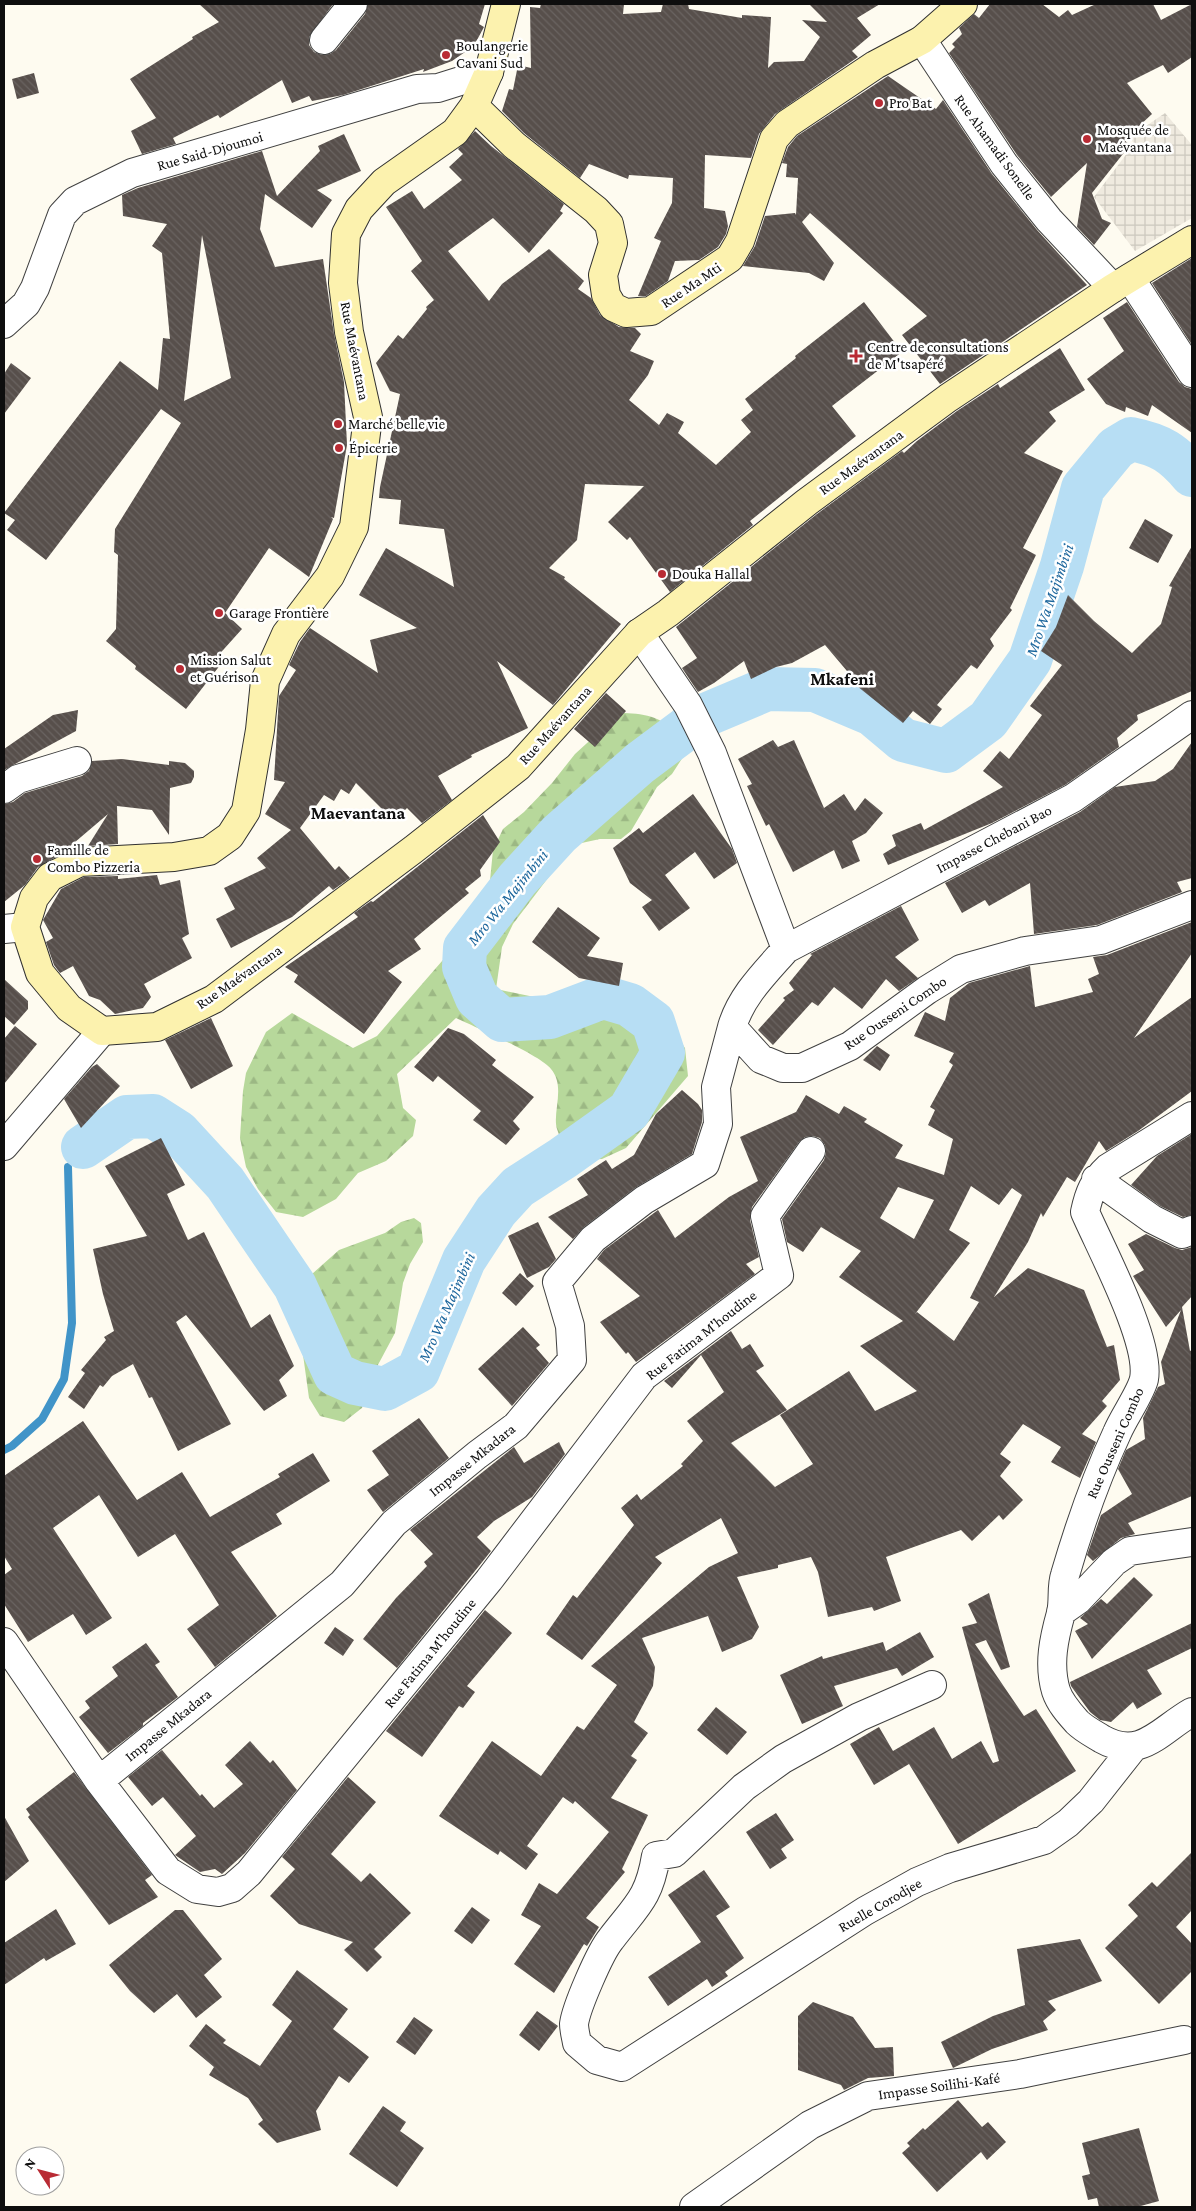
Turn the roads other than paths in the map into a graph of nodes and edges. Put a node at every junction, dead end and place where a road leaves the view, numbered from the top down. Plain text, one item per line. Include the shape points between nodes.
1 (353, 4) edge
2 (506, 4) edge
3 (963, 4) edge
4 (324, 40) dead end
5 (922, 40) junction
6 (489, 72) junction
7 (474, 106) junction
8 (1192, 240) edge
9 (1121, 283) junction
10 (4, 324) edge
11 (1192, 373) edge
12 (639, 633) junction
13 (1192, 715) edge
14 (77, 761) dead end
15 (4, 789) edge
16 (1192, 905) edge
17 (14, 928) edge
18 (786, 949) junction
19 (732, 1027) junction
20 (102, 1031) junction
21 (1192, 1116) edge
22 (4, 1146) edge
23 (811, 1151) dead end
24 (1096, 1179) junction
25 (1192, 1230) edge
26 (1192, 1542) edge
27 (1061, 1612) junction
28 (4, 1642) edge
29 (932, 1685) dead end
30 (1192, 1712) edge
31 (1132, 1749) junction
32 (99, 1781) junction
33 (1189, 2036) edge
34 (694, 2207) edge

1 - 4 street
2 - 6 street, Rue Maévantana
3 - 5 street
5 - 7 street, Rue Ma Mti via 875,65 787,124 774,139 740,242 730,258 651,311 626,313 613,307 606,294 603,275 612,243 609,224 514,145
5 - 9 street, Rue Ahamadi Sonelle via 1004,164 1049,220
6 - 7 street, Rue Maévantana
6 - 10 street, Rue Said-Djoumoi via 438,88 417,89 132,173 75,201 62,215 26,304
7 - 17 street, Rue Maévantana via 455,132 384,182 359,209 346,234 344,292 349,332 368,417 354,527 330,576 286,634 265,680 246,811 230,836 208,851 174,857 80,862 50,878
8 - 9 street, Rue Maévantana
9 - 11 street, Rue Ahamadi Sonelle
9 - 12 street, Rue Maévantana via 948,398 807,502
12 - 18 street via 688,706 712,753
12 - 20 street, Rue Maévantana via 518,767 414,850 214,999 157,1027
13 - 18 street, Impasse Chebani Bao via 1073,798
14 - 15 street via 18,780
16 - 19 street, Rue Ousseni Combo via 1101,940 1025,951 961,969 850,1046 802,1068 782,1068 761,1059
17 - 20 street, Rue Maévantana via 40,972 69,1008
18 - 19 street via 737,1010
19 - 32 street, Impasse Mkadara via 716,1088 718,1124 705,1164 644,1200 593,1239 557,1282 570,1326 572,1360 516,1426 394,1523 342,1584
20 - 22 street
21 - 24 street via 1122,1158
23 - 32 street, Rue Fatima M'houdine via 765,1216 779,1275 644,1376 489,1580 249,1873 232,1888 218,1892 198,1890 168,1871
24 - 25 street via 1152,1219 1182,1234
24 - 27 street, Rue Ousseni Combo via 1085,1212 1132,1317 1142,1353 1144,1378 1099,1475 1064,1578
26 - 27 street via 1130,1551
27 - 31 street, Rue Ousseni Combo via 1052,1653 1056,1690 1062,1702 1081,1726 1106,1741
28 - 32 street, Rue Fatima M'houdine
29 - 31 street, Ruelle Corodjee via 859,1717 783,1759 744,1787 674,1853 656,1856 652,1880 639,1905 609,1940 590,1978 574,2024 578,2043 597,2060 622,2067 865,1911 917,1882 950,1868 1044,1840 1091,1801
30 - 31 street via 1147,1743
33 - 34 street, Impasse Soilihi-Kafé via 1020,2074 868,2096 810,2125

